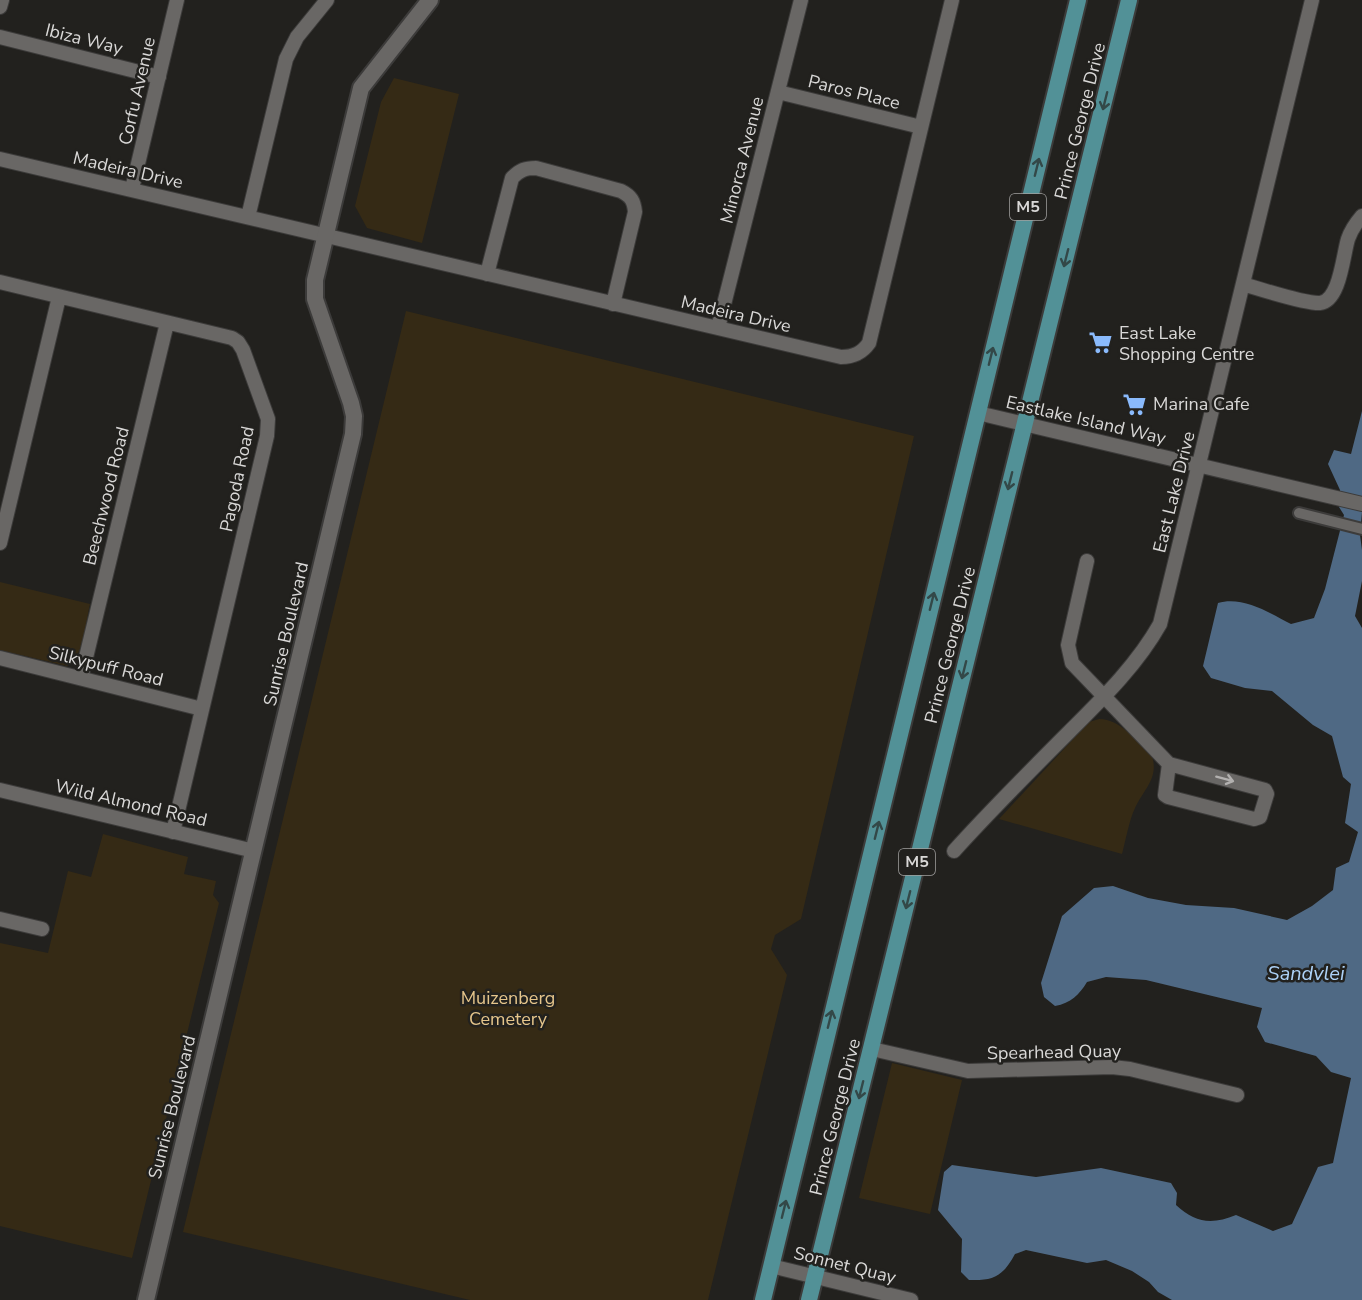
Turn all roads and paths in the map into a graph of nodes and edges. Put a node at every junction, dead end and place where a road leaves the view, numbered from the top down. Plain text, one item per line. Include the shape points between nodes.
1 (2, 0) edge
2 (177, 0) edge
3 (327, 0) edge
4 (430, 0) edge
5 (801, 0) edge
6 (952, 0) edge
7 (1078, 0) edge
8 (1130, 0) edge
9 (1312, 0) edge
10 (0, 7) edge
11 (0, 37) edge
12 (159, 77) junction
13 (778, 92) junction
14 (921, 127) junction
15 (0, 159) edge
16 (132, 189) junction
17 (1362, 216) edge
18 (248, 217) junction
19 (326, 236) junction
20 (488, 274) junction
21 (0, 282) edge
22 (1243, 284) junction
23 (59, 297) junction
24 (613, 304) junction
25 (167, 323) junction
26 (718, 328) junction
27 (978, 413) junction
28 (1024, 424) junction
29 (1200, 465) junction
30 (1362, 504) edge
31 (1299, 513) dead end
32 (1362, 529) edge
33 (0, 543) edge
34 (1087, 561) dead end
35 (0, 658) edge
36 (81, 678) junction
37 (1104, 696) junction
38 (202, 709) junction
39 (1169, 764) junction
40 (0, 790) edge
41 (173, 832) junction
42 (254, 850) junction
43 (954, 851) dead end
44 (0, 919) edge
45 (42, 929) dead end
46 (872, 1049) junction
47 (1237, 1095) dead end
48 (771, 1266) junction
49 (816, 1276) junction
50 (146, 1300) edge
51 (763, 1300) edge
52 (809, 1300) edge
53 (911, 1300) edge

1 - 10 street
2 - 12 street, Corfu Avenue
3 - 18 street via 297,37 286,59
4 - 19 street, Sunrise Boulevard via 361,88
5 - 13 street, Minorca Avenue
6 - 14 street, Madeira Drive
27 -> 7 main road, Prince George Drive / M5
8 -> 28 main road, Prince George Drive / M5
9 - 22 street, East Lake Drive
11 - 12 street, Ibiza Way
12 - 16 street, Corfu Avenue
13 - 14 street, Paros Place
13 - 26 street, Minorca Avenue
14 - 26 street, Madeira Drive via 865,349 854,356 841,357
15 - 16 street, Madeira Drive
16 - 18 street, Madeira Drive
17 - 22 street via 1348,238 1334,293 1324,302 1310,302
18 - 19 street, Madeira Drive
19 - 20 street, Madeira Drive
19 - 42 street, Sunrise Boulevard via 314,294 351,403 354,434
20 - 24 street, Madeira Drive
20 - 24 street via 512,178 518,171 536,168 621,190 634,202
21 - 23 street, Pagoda Road
22 - 29 street, East Lake Drive
23 - 25 street, Pagoda Road
23 - 33 street
24 - 26 street, Madeira Drive
25 - 36 street, Beechwood Road
25 - 38 street, Pagoda Road via 238,342 268,419
27 - 28 street, Eastlake Island Way
48 -> 27 main road, Prince George Drive / M5
28 - 29 street, Eastlake Island Way
28 -> 46 main road, Prince George Drive / M5
29 - 30 street, Eastlake Island Way
29 - 37 street, East Lake Drive via 1160,624
31 - 32 street
34 - 37 street via 1069,653 1075,668
35 - 36 street, Silkypuff Road
36 - 38 street, Silkypuff Road
37 - 39 street
37 - 43 street, East Lake Drive
38 - 41 street, Pagoda Road
39 -> 39 street via 1264,790 1267,794 1260,817 1254,819 1168,798 1165,795
40 - 41 street, Wild Almond Road
41 - 42 street, Wild Almond Road
42 - 50 street, Sunrise Boulevard
44 - 45 street
46 - 47 street, Spearhead Quay via 968,1071 1130,1069
46 -> 49 main road, Prince George Drive / M5
48 - 49 street, Sonnet Quay
48 - 51 main road, Prince George Drive / M5
49 - 52 main road, Prince George Drive / M5
49 - 53 street, Sonnet Quay

